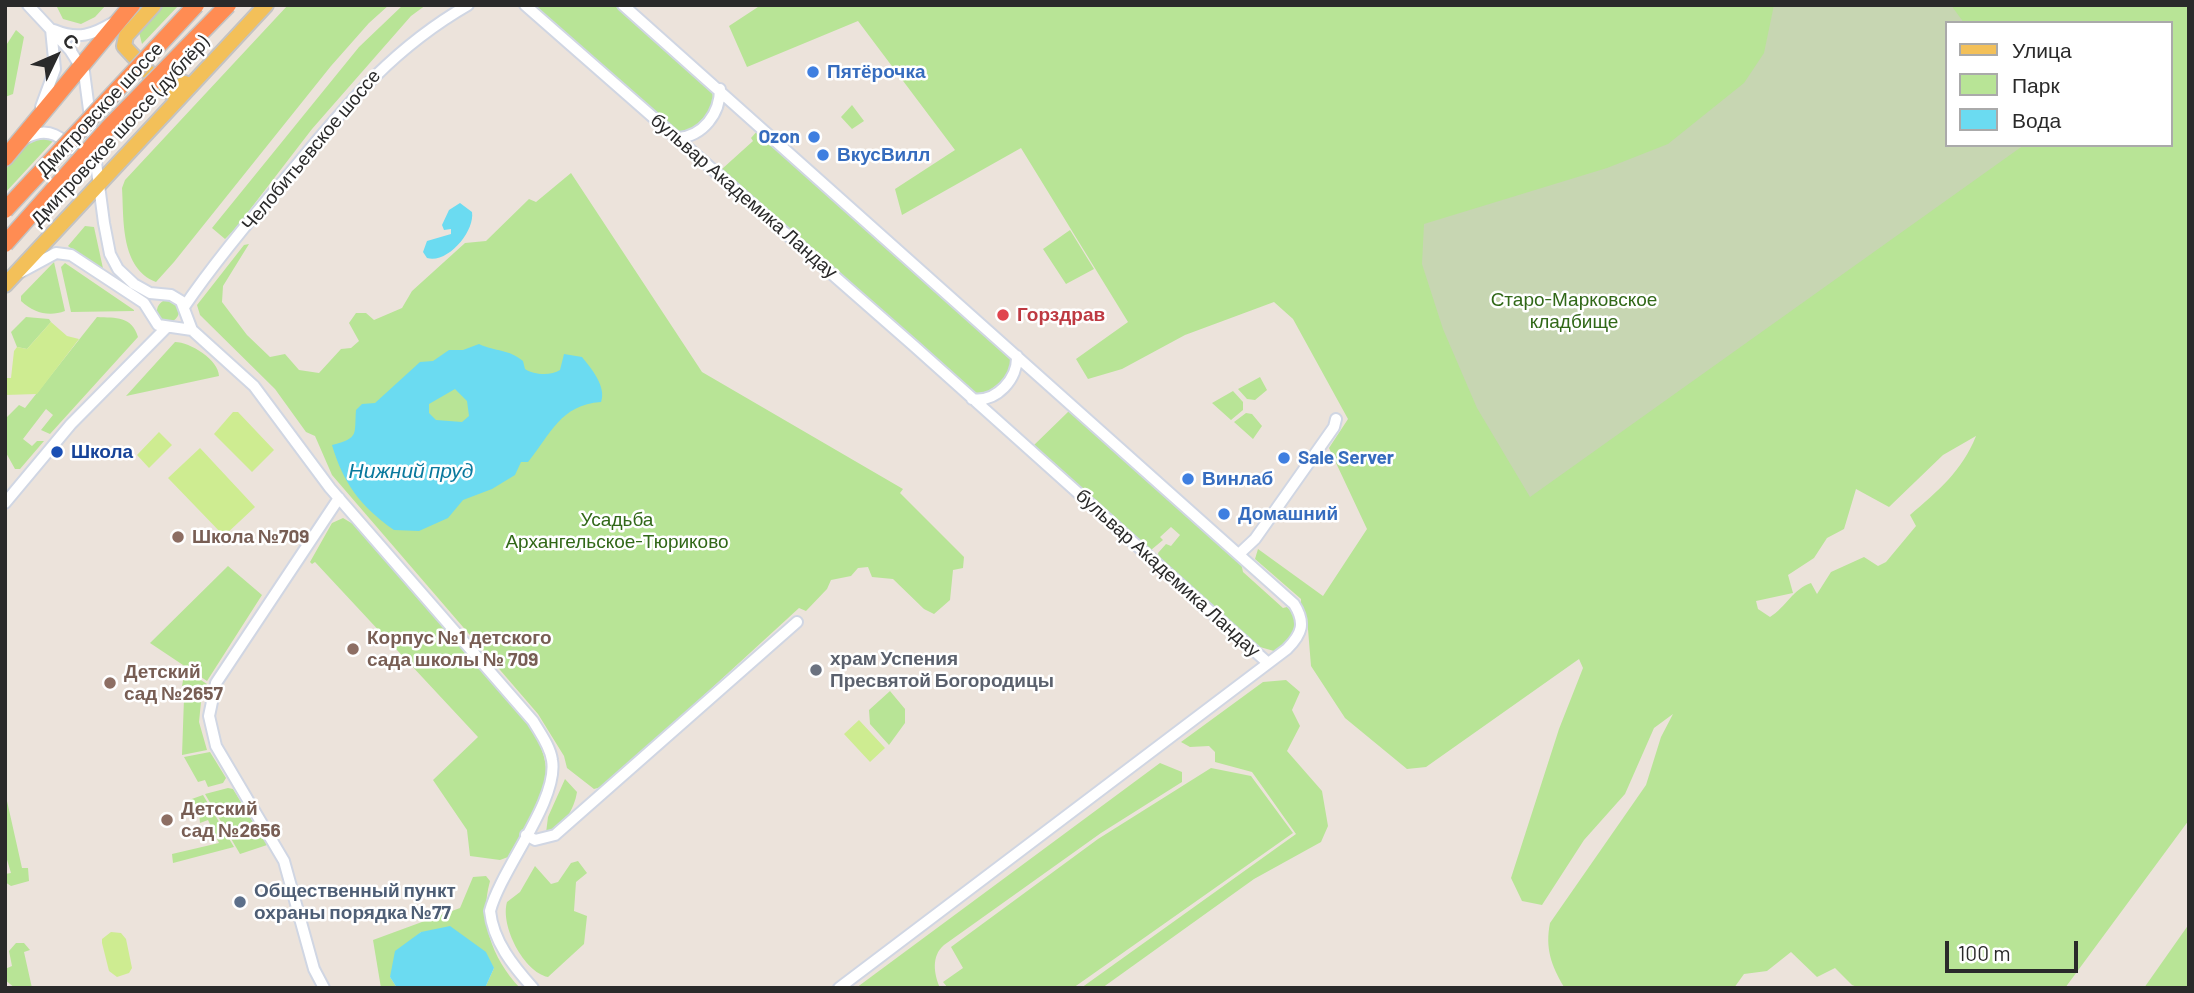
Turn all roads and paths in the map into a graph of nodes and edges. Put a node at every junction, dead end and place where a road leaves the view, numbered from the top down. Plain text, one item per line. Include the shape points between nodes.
1 (28, 5) edge
2 (132, 5) edge
3 (153, 5) edge
4 (195, 5) edge
5 (228, 5) edge
6 (266, 5) edge
7 (468, 5) edge
8 (525, 5) edge
9 (623, 5) edge
10 (119, 19) junction
11 (51, 29) junction
12 (80, 64) junction
13 (207, 67) junction
14 (720, 89) junction
15 (35, 119) junction
16 (678, 138) junction
17 (9, 152) edge
18 (98, 179) junction
19 (5, 210) edge
20 (5, 244) edge
21 (8, 282) edge
22 (200, 283) junction
23 (171, 296) junction
24 (184, 310) junction
25 (153, 317) junction
26 (169, 327) junction
27 (192, 330) junction
28 (155, 335) junction
29 (1017, 356) junction
30 (972, 399) junction
31 (1336, 419) dead end
32 (339, 498) junction
33 (5, 503) edge
34 (1238, 554) junction
35 (797, 622) dead end
36 (1268, 663) junction
37 (526, 835) junction
38 (324, 988) edge
39 (533, 988) edge
40 (839, 988) edge

1 - 11 street
2 - 10 highway
3 - 13 main road via 126,36 127,52 171,92
4 - 19 highway, Дмитровское шоссе, bridge
5 - 20 highway, Дмитровское шоссе, bridge via 109,127
6 - 13 main road, Дмитровское шоссе (дублёр)
7 - 22 street, Челобитьевское шоссе via 378,71
8 - 16 street, бульвар Академика Ландау
9 - 14 street, бульвар Академика Ландау
10 - 11 street via 77,37
10 - 12 highway
11 - 12 street
11 - 15 street via 55,69
12 - 15 highway
12 - 18 street
13 - 18 main road, Дмитровское шоссе (дублёр)
14 - 16 street via 716,112 695,134
14 - 29 street, бульвар Академика Ландау
15 - 17 highway
16 - 30 street, бульвар Академика Ландау
17 - 18 street via 28,136 53,132
18 - 21 main road, Дмитровское шоссе (дублёр)
18 - 23 street via 113,262 134,284 150,293
21 - 25 street via 46,257 71,255 144,303
22 - 23 street, Челобитьевское шоссе
22 - 24 street, Челобитьевское шоссе
23 - 24 street
23 - 25 street, Челобитьевское шоссе via 156,300
24 - 26 street, Челобитьевское шоссе via 180,323
24 - 27 street
25 - 26 street
25 - 28 street
26 - 27 street
26 - 28 street, Челобитьевское шоссе
27 - 32 street via 254,386
28 - 33 street, Челобитьевское шоссе
29 - 30 street via 1017,370 1009,383 988,397
29 - 34 street, бульвар Академика Ландау
30 - 36 street, бульвар Академика Ландау
31 - 34 street via 1255,539
32 - 37 street via 515,699 544,739 553,772
32 - 38 street via 222,674 208,716 216,746 291,877 310,954
34 - 36 street, бульвар Академика Ландау via 1294,604 1302,619 1295,640
35 - 37 street via 555,835 535,840
36 - 40 street
37 - 39 street via 490,911 501,945

